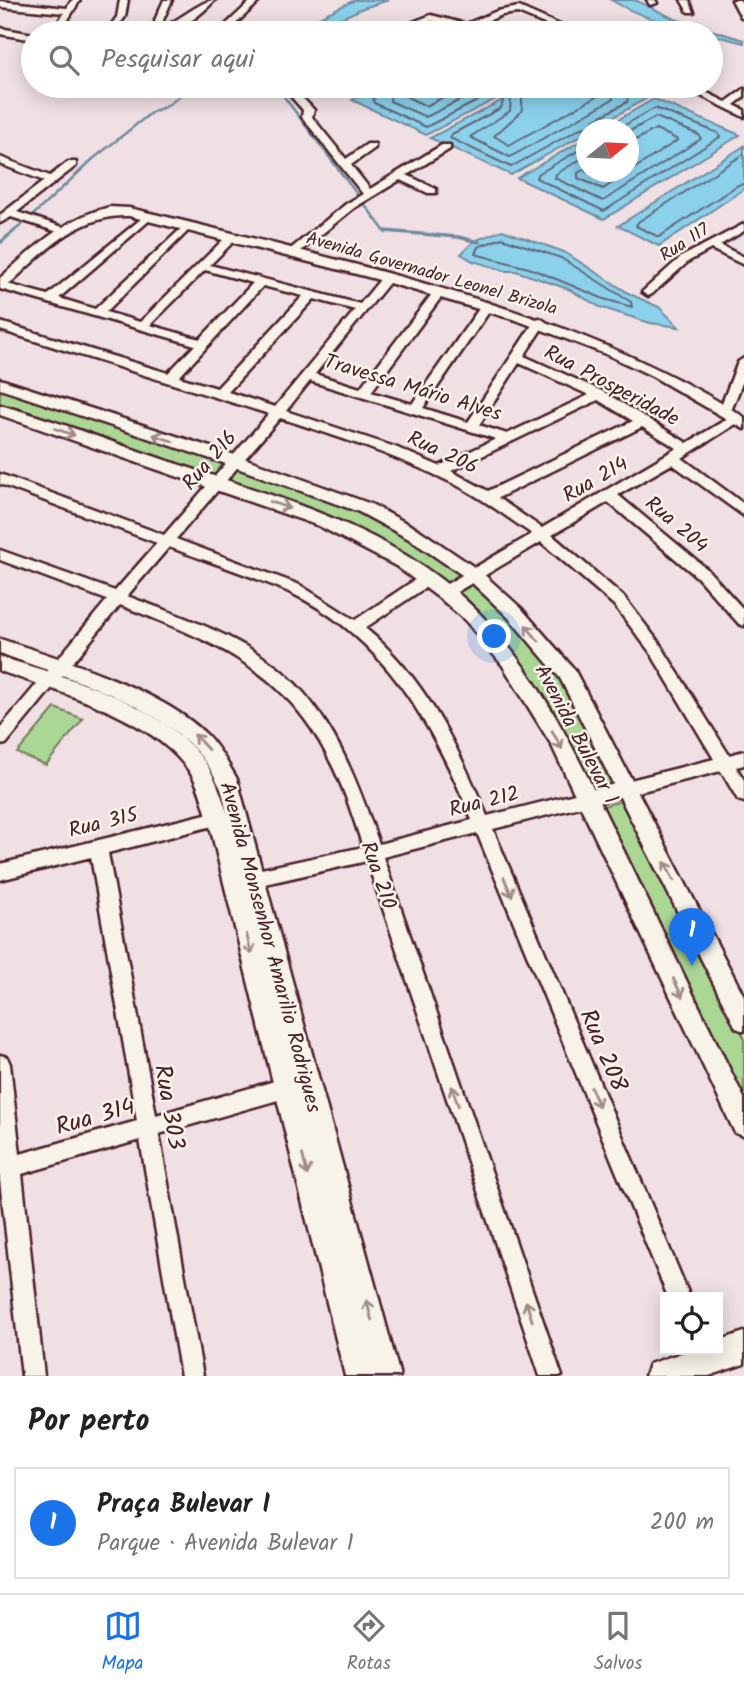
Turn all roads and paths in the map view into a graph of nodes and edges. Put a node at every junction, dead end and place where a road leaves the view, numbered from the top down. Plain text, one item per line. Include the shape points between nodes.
1 (76, 0) edge
2 (124, 0) edge
3 (168, 0) edge
4 (211, 0) edge
5 (257, 0) edge
6 (685, 0) edge
7 (736, 0) edge
8 (1, 3) edge
9 (35, 4) edge
10 (691, 10) dead end
11 (71, 11) junction
12 (744, 15) edge
13 (64, 21) edge
14 (118, 21) edge
15 (159, 21) edge
16 (185, 21) edge
17 (233, 21) edge
18 (423, 21) edge
19 (443, 21) edge
20 (481, 21) edge
21 (545, 21) edge
22 (0, 31) edge
23 (21, 35) edge
24 (744, 92) edge
25 (298, 98) edge
26 (712, 98) edge
27 (727, 105) junction
28 (744, 114) edge
29 (371, 146) dead end
30 (446, 146) dead end
31 (2, 163) edge
32 (72, 164) dead end
33 (345, 165) junction
34 (400, 176) junction
35 (51, 180) junction
36 (432, 191) dead end
37 (370, 196) junction
38 (5, 213) edge
39 (140, 215) junction
40 (186, 227) junction
41 (744, 227) edge
42 (65, 231) junction
43 (231, 238) junction
44 (710, 244) junction
45 (292, 253) junction
46 (744, 262) edge
47 (202, 266) junction
48 (387, 278) junction
49 (260, 282) junction
50 (0, 285) edge
51 (439, 292) junction
52 (648, 292) dead end
53 (311, 295) junction
54 (50, 300) junction
55 (487, 306) junction
56 (361, 308) junction
57 (97, 314) junction
58 (540, 322) junction
59 (0, 326) edge
60 (142, 326) junction
61 (204, 344) junction
62 (517, 357) junction
63 (743, 366) edge
64 (307, 376) junction
65 (171, 378) junction
66 (0, 384) edge
67 (220, 393) junction
68 (363, 393) junction
69 (599, 395) junction
70 (415, 409) junction
71 (0, 410) edge
72 (276, 414) junction
73 (735, 418) edge
74 (644, 421) junction
75 (471, 427) junction
76 (507, 438) junction
77 (688, 449) junction
78 (673, 458) junction
79 (235, 461) junction
80 (440, 471) junction
81 (0, 479) edge
82 (217, 483) junction
83 (609, 495) junction
84 (488, 497) junction
85 (744, 511) edge
86 (541, 534) junction
87 (167, 539) junction
88 (0, 555) edge
89 (473, 574) junction
90 (427, 579) junction
91 (445, 592) junction
92 (117, 598) junction
93 (744, 620) edge
94 (356, 627) junction
95 (0, 646) edge
96 (0, 664) edge
97 (54, 675) junction
98 (0, 739) edge
99 (744, 758) edge
100 (725, 763) junction
101 (627, 789) junction
102 (744, 795) edge
103 (588, 799) junction
104 (218, 818) junction
105 (482, 824) junction
106 (98, 846) junction
107 (371, 853) junction
108 (0, 872) edge
109 (245, 881) junction
110 (744, 1020) edge
111 (0, 1064) edge
112 (285, 1088) junction
113 (744, 1124) edge
114 (147, 1128) junction
115 (5, 1168) edge
116 (677, 1292) edge
117 (744, 1348) edge
118 (723, 1352) edge
119 (703, 1355) edge
120 (33, 1376) edge
121 (192, 1376) edge
122 (359, 1376) edge
123 (386, 1376) edge
124 (551, 1376) edge
125 (661, 1376) edge

1 - 11 street
2 - 14 street
3 - 15 street
4 - 16 street
5 - 17 street
6 - 10 street
7 - 12 street
8 - 9 street
9 - 11 street
11 - 13 street
18 - 19 street
20 - 21 street via 519,10
22 - 23 street
24 - 27 street
25 - 33 street
26 - 27 street
27 - 28 street
29 - 33 street
30 - 34 street
31 - 35 street
32 - 35 street
33 - 37 street
34 - 36 street
34 - 37 street
35 - 38 street
37 - 45 street via 350,206
38 - 42 street
39 - 40 street, Avenida Governador Leonel Brizola
39 - 42 street, Avenida Governador Leonel Brizola via 98,214
39 - 54 street
40 - 43 street, Avenida Governador Leonel Brizola
40 - 57 street
41 - 44 street, Rua 117
42 - 50 street, Avenida Governador Leonel Brizola
43 - 45 street, Avenida Governador Leonel Brizola
43 - 47 street
44 - 46 street
44 - 52 street, Rua 117 via 676,265
45 - 48 street, Avenida Governador Leonel Brizola
47 - 49 street
47 - 60 street
48 - 51 street, Avenida Governador Leonel Brizola
48 - 56 street, Rua 216
49 - 53 street
49 - 61 street
50 - 54 street
51 - 55 street, Avenida Governador Leonel Brizola
51 - 68 street
53 - 56 street
53 - 67 street
54 - 57 street
55 - 58 street, Avenida Governador Leonel Brizola
55 - 70 street
56 - 64 street, Rua 216
57 - 60 street
58 - 62 street
58 - 73 street, Avenida Governador Leonel Brizola via 645,366
59 - 65 street, Rua 206
60 - 61 street
61 - 65 street
62 - 69 street, Rua Prosperidade
62 - 75 street
63 - 73 street
64 - 68 street, Travessa Mário Alves
64 - 72 street, Rua 216
65 - 67 street, Rua 206
79 -> 66 street, Avenida Bulevar 1
67 - 72 street, Rua 206
68 - 70 street, Travessa Mário Alves
69 - 74 street, Rua Prosperidade
69 - 76 street
70 - 75 street, Travessa Mário Alves
71 -> 82 street, Avenida Bulevar 1
72 - 79 street, Rua 216
72 - 80 street, Rua 206
73 - 77 street, Rua 214
74 - 77 street, Rua Prosperidade
74 - 84 street
75 - 76 street, Travessa Mário Alves
76 - 80 street
77 - 78 street, Rua 214
78 - 83 street, Rua 214
78 - 85 street
79 - 82 street, Rua 216
79 - 89 street, Avenida Bulevar 1 via 365,508
80 - 84 street, Rua 206
81 - 87 street
82 - 87 street, Rua 216
82 -> 90 street, Avenida Bulevar 1 via 341,528
83 - 86 street, Rua 214
83 - 93 street, Rua 204 via 702,573
84 - 86 street, Rua 206
86 - 89 street, Rua 214
86 - 100 street, Rua 206 via 619,601 642,628
87 - 92 street, Rua 216
87 - 94 street via 295,589
88 - 92 street, Rua 210
89 - 91 street, Rua 214
101 -> 89 street, Avenida Bulevar 1 via 567,674 515,613
90 - 91 street, Avenida Bulevar 1
90 - 94 street
91 -> 103 street, Avenida Bulevar 1 via 489,635 528,684
92 - 97 street, Rua 216
92 - 107 street, Rua 210 via 248,656 293,693 336,756
94 - 105 street via 410,682 456,762
95 - 97 street, Avenida Monsenhor Amarilio Rodrigues
96 - 97 street, Avenida Monsenhor Amarilio Rodrigues
97 - 98 street, Rua 216
97 - 104 street, Avenida Monsenhor Amarilio Rodrigues via 175,741 197,766
109 -> 97 street, Avenida Monsenhor Amarilio Rodrigues via 230,785 215,758 192,732 158,709
99 - 100 street, Rua 212
100 - 101 street, Rua 212
100 - 102 street, Rua 206
101 - 103 street, Rua 212
110 -> 101 street, Avenida Bulevar 1
103 - 105 street, Rua 212
103 -> 113 street, Avenida Bulevar 1
104 - 106 street, Rua 315
104 - 109 street, Avenida Monsenhor Amarilio Rodrigues
105 - 107 street, Rua 212
105 -> 116 street, Rua 208
106 - 108 street, Rua 315
106 - 114 street, Rua 303
107 - 109 street, Rua 212
124 -> 107 street, Rua 210
109 -> 112 street, Avenida Monsenhor Amarilio Rodrigues
123 -> 109 street, Avenida Monsenhor Amarilio Rodrigues
111 - 115 street
112 - 114 street, Rua 314
112 -> 122 street, Avenida Monsenhor Amarilio Rodrigues
114 - 115 street, Rua 314
114 - 121 street, Rua 303
115 - 120 street
117 - 118 main road
119 - 125 main road

